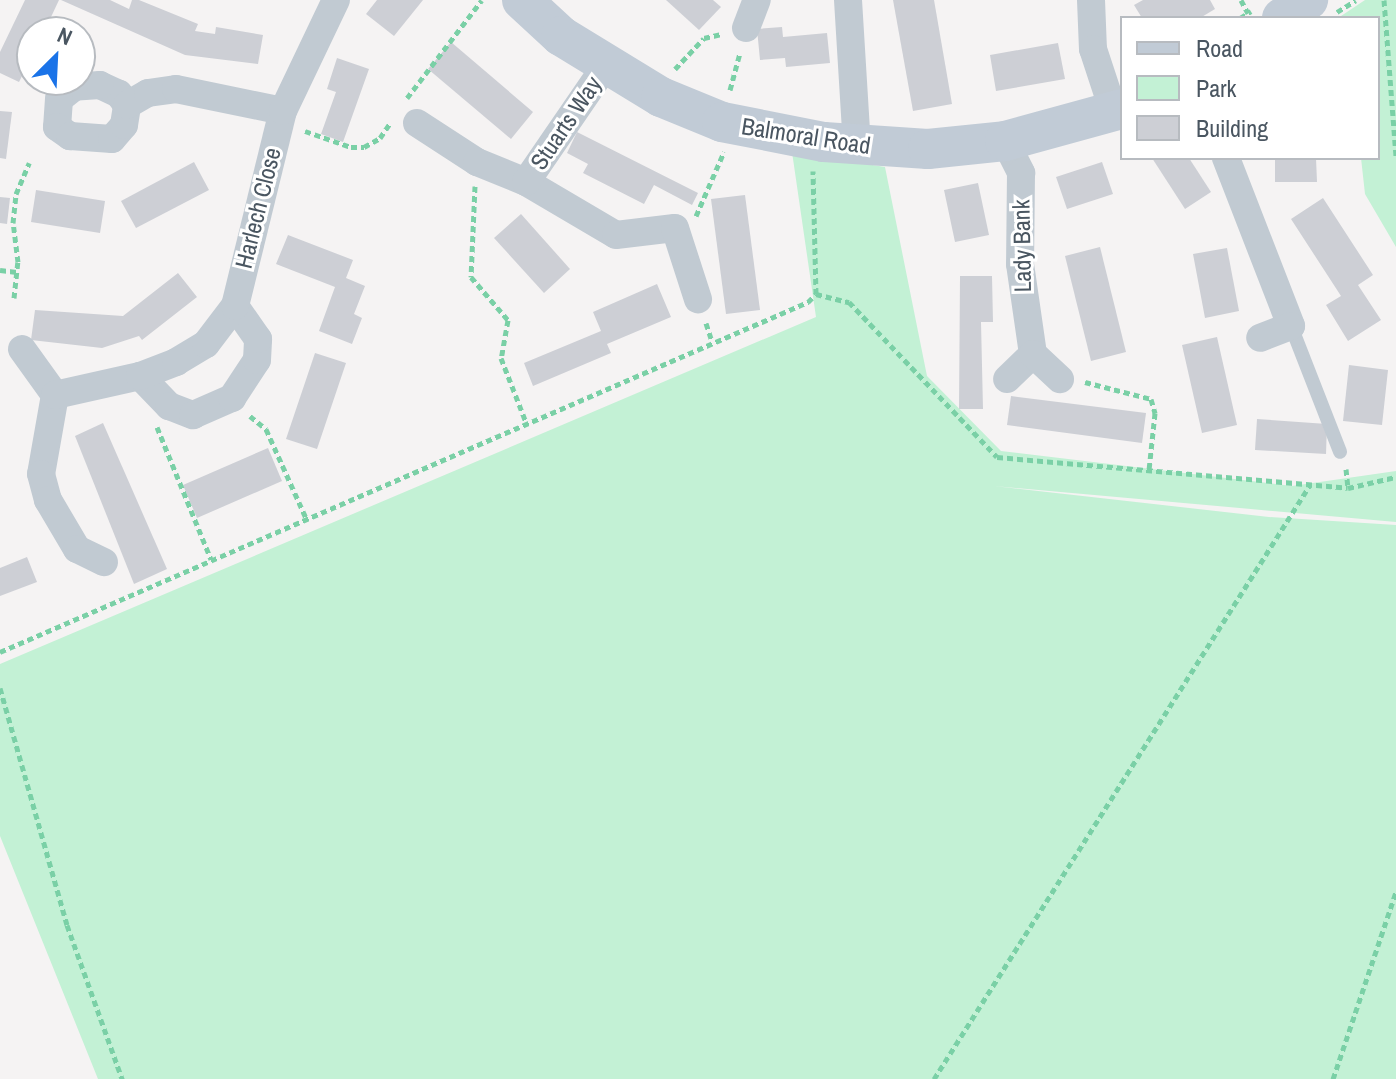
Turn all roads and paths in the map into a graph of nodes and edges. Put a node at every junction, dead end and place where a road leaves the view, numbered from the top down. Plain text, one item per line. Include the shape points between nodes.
1 (336, 0) edge
2 (482, 0) edge
3 (522, 0) edge
4 (757, 0) edge
5 (848, 0) edge
6 (1091, 0) edge
7 (1241, 0) edge
8 (1308, 0) edge
9 (1384, 0) edge
10 (1265, 16) edge
11 (746, 28) junction
12 (606, 65) junction
13 (661, 97) junction
14 (127, 105) dead end
15 (1118, 111) edge
16 (282, 116) junction
17 (407, 117) junction
18 (723, 137) junction
19 (1005, 141) junction
20 (1395, 142) edge
21 (841, 144) junction
22 (1396, 156) edge
23 (1227, 160) edge
24 (477, 162) junction
25 (29, 163) dead end
26 (526, 182) junction
27 (675, 228) junction
28 (0, 270) edge
29 (17, 272) junction
30 (816, 294) junction
31 (14, 298) dead end
32 (698, 299) dead end
33 (235, 306) junction
34 (1291, 326) junction
35 (1260, 338) dead end
36 (22, 349) dead end
37 (1033, 354) junction
38 (140, 376) junction
39 (1007, 379) dead end
40 (1060, 379) joint
41 (55, 395) junction
42 (232, 398) junction
43 (169, 406) junction
44 (526, 422) junction
45 (1340, 452) dead end
46 (1346, 467) dead end
47 (1149, 470) junction
48 (1396, 477) edge
49 (1310, 485) junction
50 (1348, 488) junction
51 (306, 518) junction
52 (211, 559) junction
53 (104, 562) dead end
54 (0, 652) edge
55 (0, 688) edge
56 (1396, 892) edge
57 (122, 1079) edge
58 (934, 1079) edge
59 (1333, 1079) edge

1 - 16 street, Harlech Close
2 - 17 path
3 - 12 street, Balmoral Road via 561,36
4 - 11 street
5 - 21 street
6 - 15 street via 1093,49
7 - 10 path
8 - 10 street
9 - 20 path
11 - 13 path via 704,38 679,62
11 - 18 path
12 - 13 street, Balmoral Road
12 - 26 street, Stuarts Way
13 - 18 street, Balmoral Road
14 - 16 street via 148,93 176,89
15 - 19 street, Balmoral Road
16 - 17 path via 351,147 364,147
16 - 33 street, Harlech Close
17 - 24 street, Stuarts Way
18 - 21 street, Balmoral Road
18 - 27 path via 690,229
19 - 21 street, Balmoral Road via 928,149
19 - 37 street, Lady Bank via 1021,173 1020,264
20 - 22 path
21 - 30 path via 813,171
23 - 34 street
24 - 26 street, Stuarts Way
24 - 44 path via 471,277 508,320 501,358
25 - 29 path via 16,194
26 - 27 street, Stuarts Way via 616,235
27 - 32 street
28 - 29 path
29 - 31 path
30 - 44 path via 808,302
30 - 47 path via 849,302 997,457
33 - 38 street, Harlech Close via 206,344
33 - 42 street via 258,339 257,360
34 - 35 street
34 - 45 lane
36 - 41 street
37 - 39 street
37 - 40 street
38 - 41 street, Harlech Close
38 - 43 street
40 - 47 path via 1151,399 1155,413
41 - 53 street via 41,474 48,500 77,549
42 - 43 street via 193,415
42 - 51 path via 266,429
43 - 52 path via 156,429
44 - 51 path
46 - 50 path
47 - 49 path
48 - 50 path
49 - 50 path
49 - 58 path
51 - 52 path
52 - 54 path
55 - 57 path via 67,925
56 - 59 path

